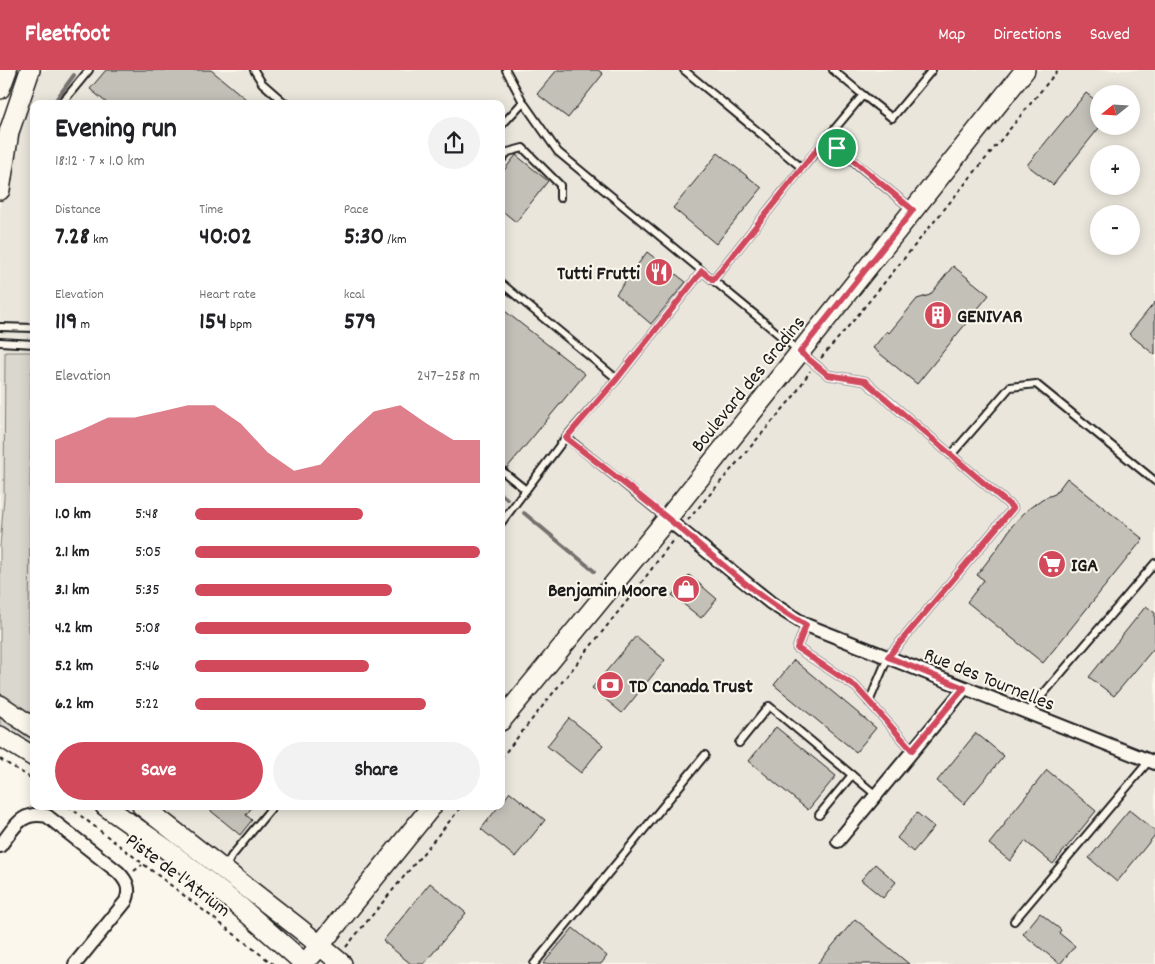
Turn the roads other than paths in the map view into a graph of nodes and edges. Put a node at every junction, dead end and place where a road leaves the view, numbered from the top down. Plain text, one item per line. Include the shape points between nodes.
1 (8, 70) edge
2 (30, 70) edge
3 (89, 70) edge
4 (254, 70) edge
5 (506, 70) edge
6 (684, 70) edge
7 (833, 70) edge
8 (932, 70) edge
9 (1025, 70) edge
10 (0, 89) edge
11 (863, 94) junction
12 (64, 100) edge
13 (281, 100) edge
14 (523, 102) junction
15 (505, 122) edge
16 (826, 138) junction
17 (505, 155) edge
18 (802, 168) junction
19 (0, 190) edge
20 (560, 198) dead end
21 (913, 210) junction
22 (702, 271) junction
23 (713, 280) junction
24 (505, 286) edge
25 (0, 327) edge
26 (30, 328) edge
27 (0, 342) edge
28 (30, 344) edge
29 (800, 352) junction
30 (617, 379) junction
31 (566, 438) junction
32 (951, 455) junction
33 (505, 473) edge
34 (1155, 481) edge
35 (526, 490) junction
36 (505, 516) edge
37 (674, 524) junction
38 (1155, 563) edge
39 (806, 625) junction
40 (888, 657) junction
41 (964, 688) junction
42 (869, 702) junction
43 (0, 704) edge
44 (1027, 713) junction
45 (505, 716) edge
46 (30, 725) edge
47 (0, 736) edge
48 (739, 743) dead end
49 (912, 750) junction
50 (30, 755) edge
51 (705, 755) dead end
52 (1152, 762) edge
53 (852, 775) junction
54 (876, 795) junction
55 (111, 810) edge
56 (147, 810) edge
57 (269, 810) edge
58 (429, 810) edge
59 (819, 815) dead end
60 (838, 841) dead end
61 (0, 846) edge
62 (224, 870) junction
63 (1014, 921) dead end
64 (319, 946) junction
65 (344, 956) edge
66 (75, 964) edge
67 (305, 964) edge
68 (534, 964) edge

1 - 10 street
2 - 19 street via 9,132
3 - 12 lane
4 - 13 lane via 262,83
5 - 14 lane
6 - 18 lane
7 - 11 lane
8 - 11 lane via 892,118
9 - 21 street, Boulevard des Gradins
11 - 16 lane
14 - 15 lane
14 - 22 lane via 558,152
16 - 18 lane
16 - 21 lane
17 - 20 lane via 523,148 560,185
18 - 23 lane
21 - 29 street, Boulevard des Gradins
22 - 23 lane
22 - 30 lane
23 - 29 lane
24 - 30 lane
25 - 26 lane
27 - 28 lane
29 - 32 lane via 828,375 865,381
29 - 37 street, Boulevard des Gradins
30 - 31 lane
31 - 35 lane
31 - 37 lane
32 - 34 lane via 1010,387 1036,384
32 - 40 lane via 1013,508
33 - 35 lane
35 - 36 lane
37 - 39 street, Rue des Tournelles via 771,603
37 - 45 street, Boulevard des Gradins
38 - 44 lane
39 - 40 street, Rue des Tournelles
39 - 42 lane via 797,648 856,687
40 - 41 street, Rue des Tournelles
40 - 42 lane
41 - 44 street, Rue des Tournelles
41 - 49 street
42 - 49 lane
43 - 46 street
44 - 52 street, Rue des Tournelles
47 - 50 street
48 - 53 lane via 769,706
49 - 54 street
51 - 68 lane
52 - 63 lane
53 - 54 lane
53 - 59 lane
54 - 60 street
55 - 67 street via 240,906
56 - 62 street
57 - 62 lane
58 - 64 street
61 - 66 street via 24,817 35,813 46,816 124,878 128,887 126,901
62 - 64 street
64 - 65 street
64 - 67 street

